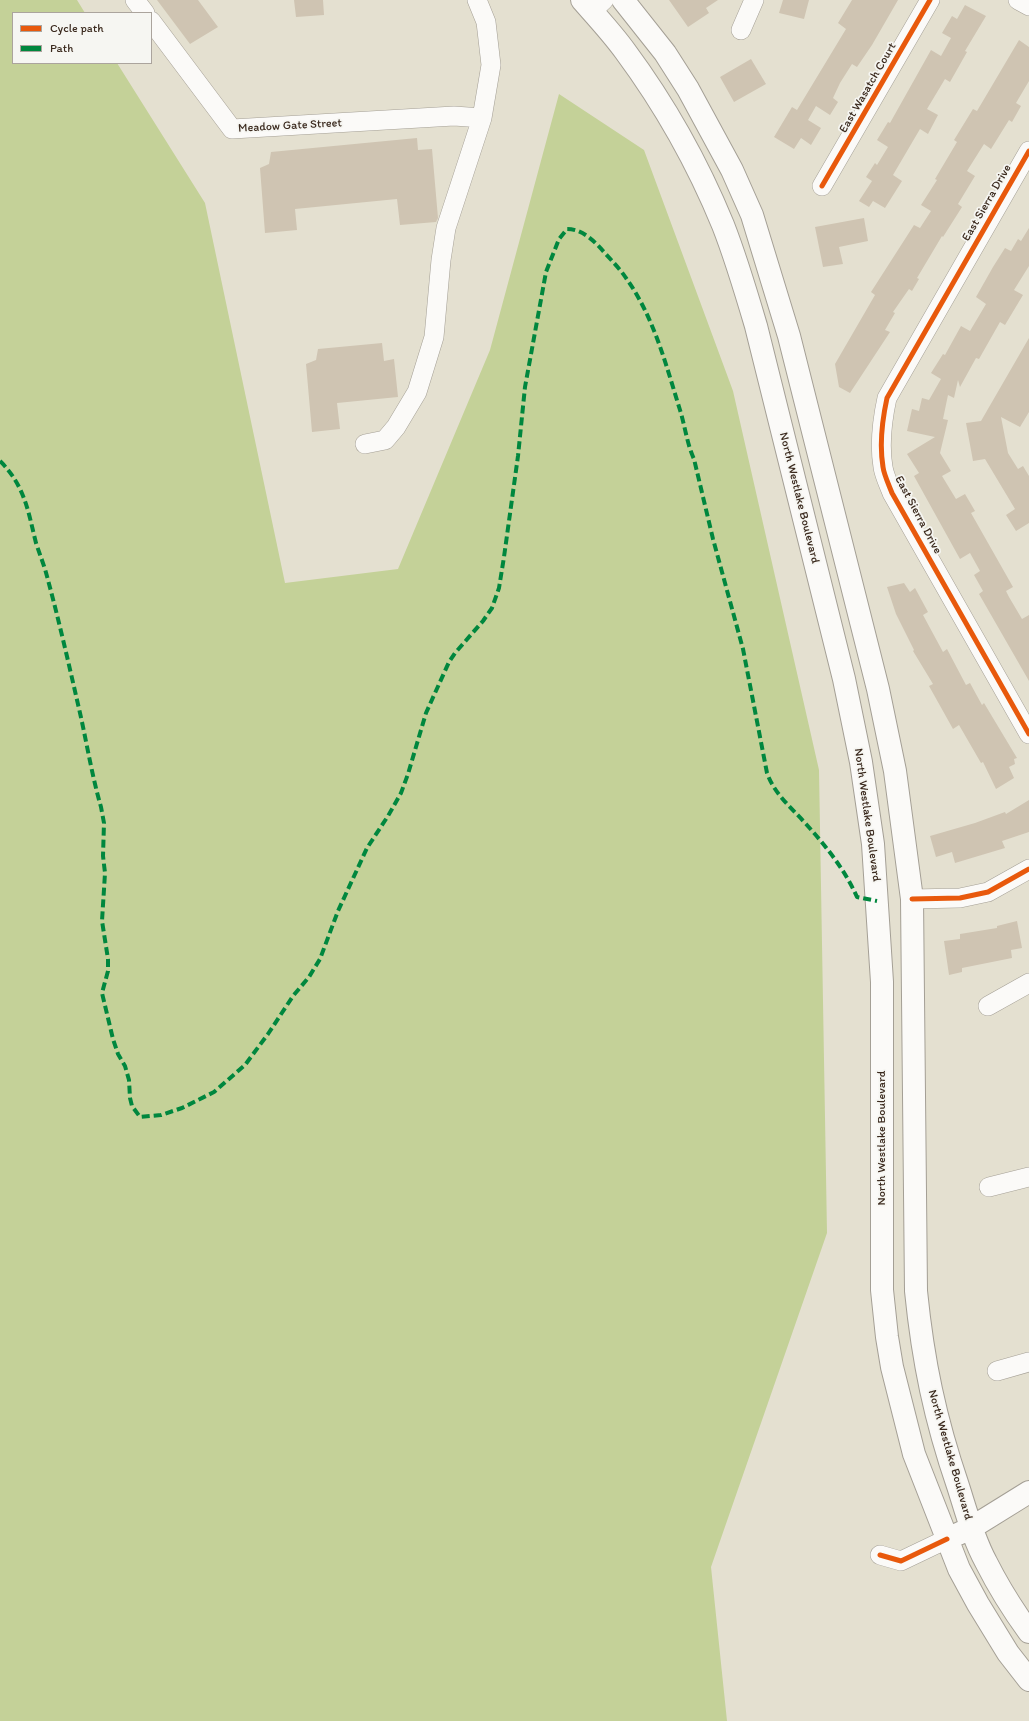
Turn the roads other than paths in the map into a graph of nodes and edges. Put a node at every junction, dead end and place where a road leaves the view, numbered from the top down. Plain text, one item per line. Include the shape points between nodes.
1 (136, 0) edge
2 (478, 0) edge
3 (623, 0) edge
4 (754, 0) edge
5 (930, 0) edge
6 (1018, 0) edge
7 (593, 4) edge
8 (1029, 6) edge
9 (144, 12) edge
10 (152, 22) edge
11 (741, 30) dead end
12 (482, 118) junction
13 (1029, 151) edge
14 (822, 186) dead end
15 (364, 444) dead end
16 (1029, 734) edge
17 (1029, 869) edge
18 (912, 899) junction
19 (1029, 983) edge
20 (988, 1006) dead end
21 (1029, 1177) edge
22 (990, 1187) dead end
23 (1029, 1362) edge
24 (997, 1371) dead end
25 (1029, 1492) edge
26 (971, 1528) junction
27 (947, 1539) junction
28 (880, 1555) dead end
29 (1029, 1632) edge
30 (1029, 1680) edge

1 - 9 street
2 - 12 street via 486,22 491,65
3 - 18 main road, North Westlake Boulevard via 665,53 688,89 732,170 752,215 789,336 878,689 895,771
4 - 11 street
5 - 14 street, East Wasatch Court
6 - 8 street
7 - 27 main road, North Westlake Boulevard via 663,107 704,183 723,226 756,326 844,679 861,762 873,844 877,901 882,982 882,1290 887,1337 914,1454
10 - 12 street, Meadow Gate Street via 232,129 454,116
12 - 15 street via 446,228 434,337 417,392 385,440
13 - 16 street, East Sierra Drive via 887,398 880,446 883,468 892,493
17 - 18 street via 988,892 960,898
18 - 26 main road, North Westlake Boulevard via 916,1291 927,1375 936,1416
19 - 20 street
21 - 22 street
23 - 24 street
25 - 26 main road
26 - 27 main road
26 - 29 main road, North Westlake Boulevard via 985,1562
27 - 28 street via 902,1561
27 - 30 main road, North Westlake Boulevard via 978,1604 1008,1653

